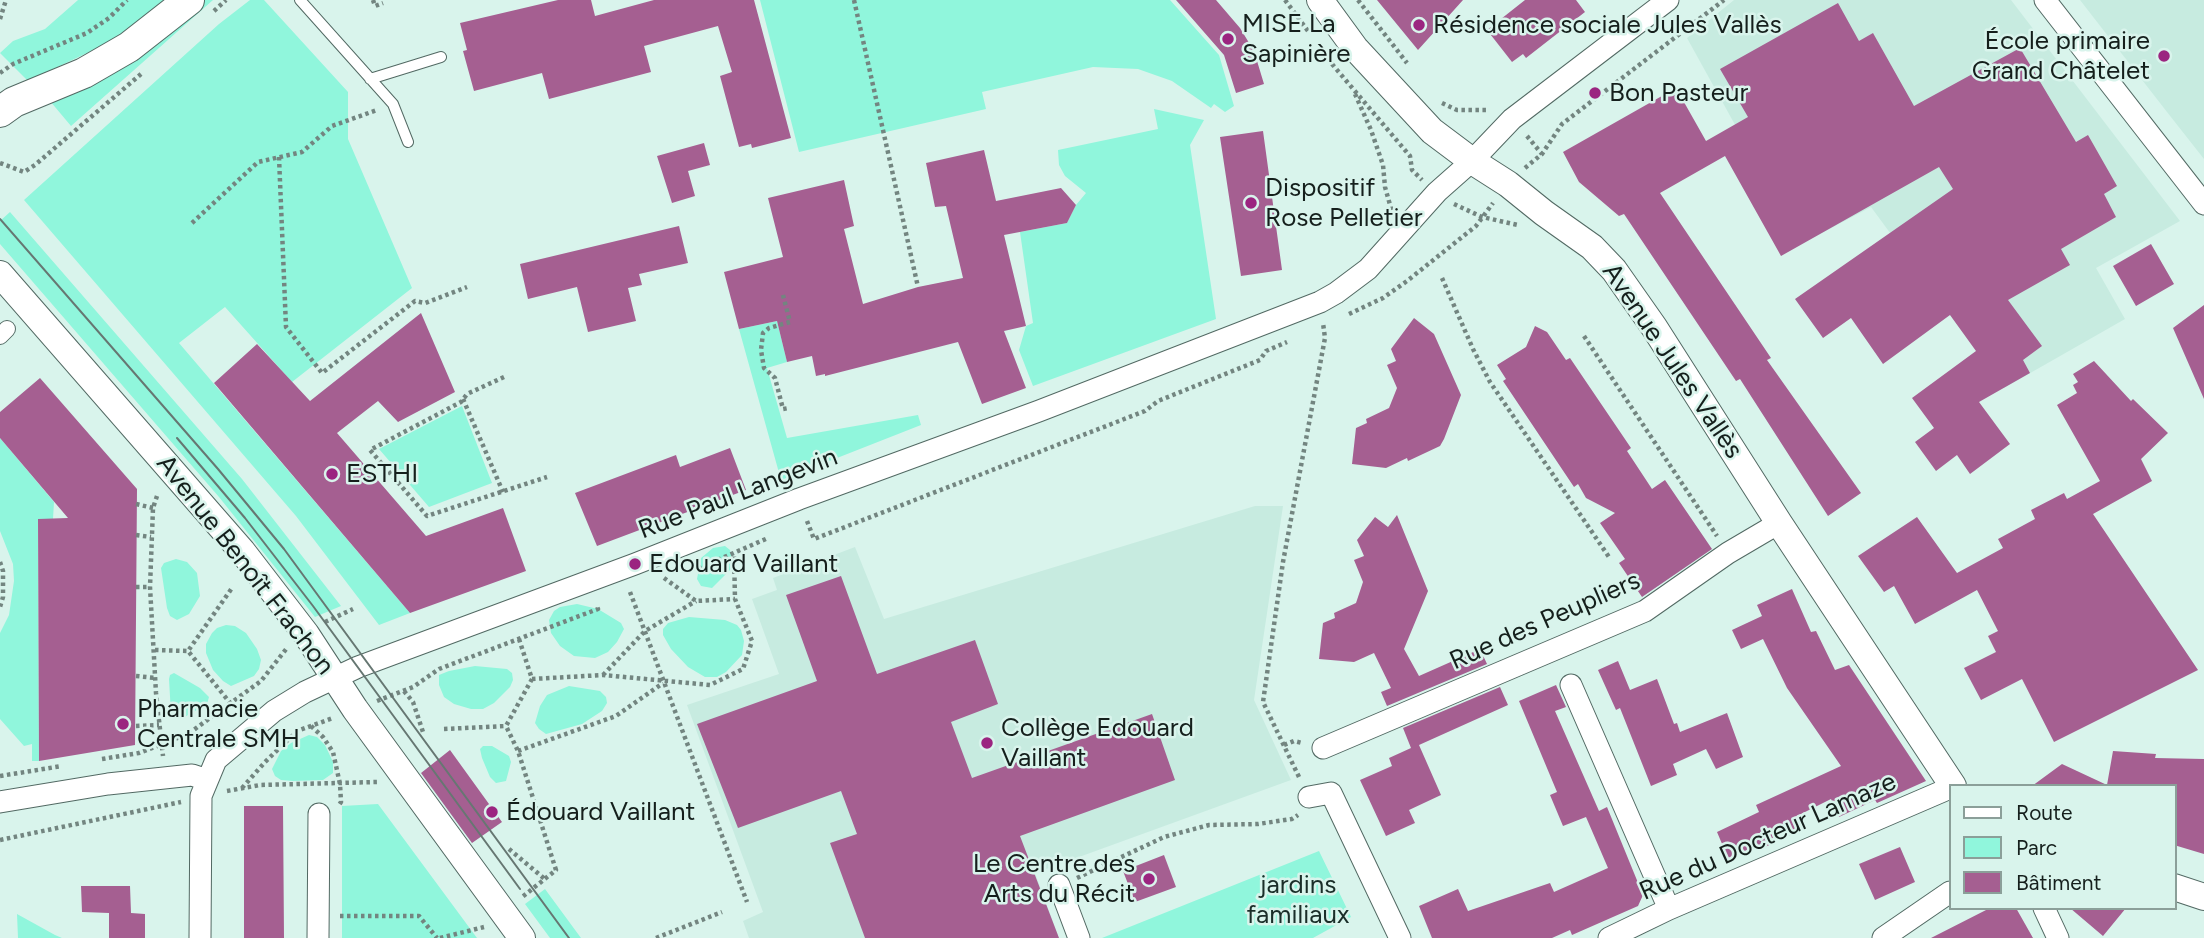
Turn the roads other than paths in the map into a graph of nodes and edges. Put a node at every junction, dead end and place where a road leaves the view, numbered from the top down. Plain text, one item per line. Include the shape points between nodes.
1 (300, 0) edge
2 (1320, 0) edge
3 (1668, 0) edge
4 (2045, 0) edge
5 (200, 6) edge
6 (442, 57) dead end
7 (370, 79) junction
8 (0, 112) edge
9 (408, 142) dead end
10 (1472, 161) junction
11 (2204, 204) edge
12 (0, 274) edge
13 (1779, 523) junction
14 (335, 678) junction
15 (1571, 685) dead end
16 (1323, 748) dead end
17 (207, 780) junction
18 (1949, 784) edge
19 (1948, 788) edge
20 (1309, 797) road end
21 (0, 802) edge
22 (319, 814) road end
23 (1059, 885) road end
24 (2176, 888) edge
25 (1948, 893) edge
26 (2204, 897) edge
27 (1669, 909) junction
28 (2045, 910) edge
29 (200, 938) edge
30 (318, 938) edge
31 (522, 938) edge
32 (1079, 938) edge
33 (1400, 938) edge
34 (1609, 938) edge
35 (1883, 938) edge
36 (2058, 938) edge

1 - 7 lane
2 - 10 street, Avenue Jules Vallès via 1355,48 1410,109
3 - 10 street, Rue Paul Langevin via 1512,119
4 - 11 street
5 - 8 main road via 84,73
6 - 7 lane
7 - 9 lane via 393,104
10 - 13 street, Avenue Jules Vallès via 1592,247 1614,270
10 - 14 street, Rue Paul Langevin via 1430,198 1368,269 1320,302
12 - 14 street, Avenue Benoît Frachon via 242,551
13 - 16 street, Rue des Peupliers via 1645,611
13 - 18 street, Avenue Jules Vallès
14 - 17 street, Rue Paul Langevin via 274,712 216,760
14 - 31 street, Avenue Benoît Frachon
15 - 27 street
17 - 21 street via 192,775
17 - 29 street via 200,807
19 - 27 street, Rue du Docteur Lamaze
20 - 33 street via 1331,793
22 - 30 street
23 - 32 street
24 - 26 street
25 - 35 street
27 - 34 street, Rue du Docteur Lamaze
28 - 36 street

